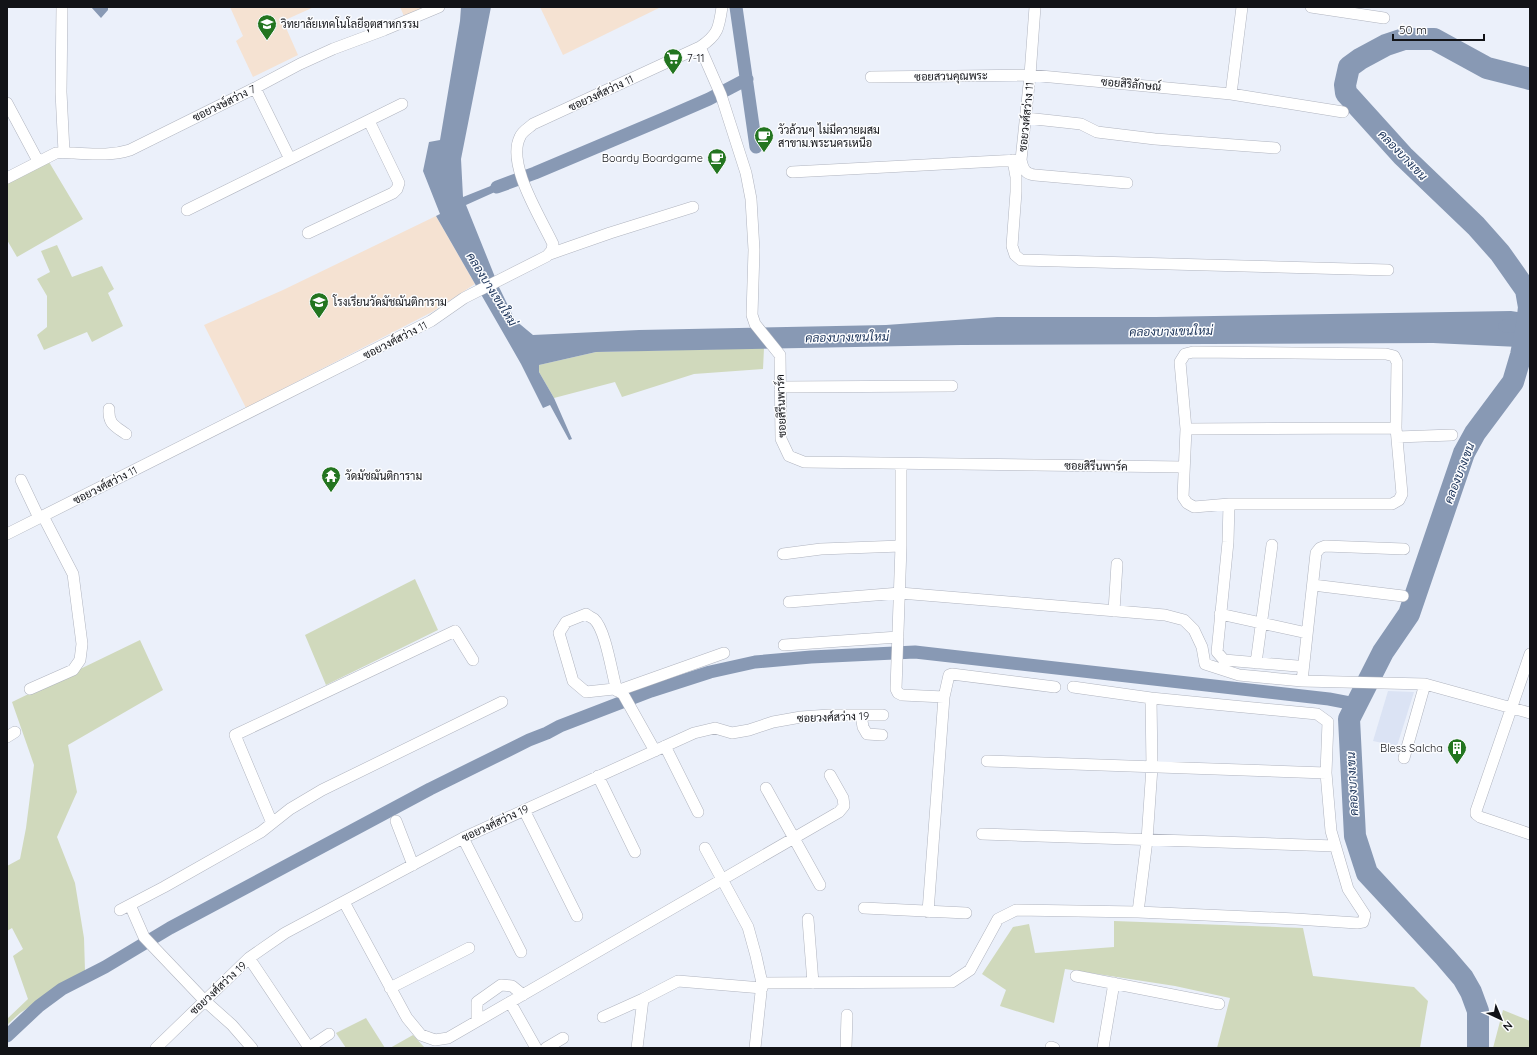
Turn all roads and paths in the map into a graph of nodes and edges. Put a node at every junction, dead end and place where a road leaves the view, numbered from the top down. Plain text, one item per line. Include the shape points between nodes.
1 (62, 7) edge
2 (439, 7) edge
3 (722, 7) edge
4 (1035, 7) edge
5 (1242, 7) edge
6 (1311, 7) edge
7 (1384, 18) dead end
8 (700, 47) junction
9 (1030, 75) junction
10 (871, 77) dead end
11 (255, 88) junction
12 (1231, 94) junction
13 (7, 103) edge
14 (402, 104) dead end
15 (1343, 112) dead end
16 (1026, 118) junction
17 (369, 121) junction
18 (1275, 148) dead end
19 (64, 152) junction
20 (290, 159) junction
21 (1017, 160) junction
22 (38, 161) junction
23 (792, 172) dead end
24 (7, 178) edge
25 (1127, 184) dead end
26 (693, 208) dead end
27 (187, 210) dead end
28 (308, 233) dead end
29 (550, 254) junction
30 (1388, 270) dead end
31 (952, 386) dead end
32 (780, 388) junction
33 (109, 409) dead end
34 (1186, 429) junction
35 (1396, 432) junction
36 (126, 434) dead end
37 (1452, 435) dead end
38 (901, 464) junction
39 (1184, 467) junction
40 (21, 480) dead end
41 (1229, 504) junction
42 (41, 517) junction
43 (7, 534) edge
44 (1272, 545) dead end
45 (901, 546) junction
46 (1404, 549) dead end
47 (783, 554) dead end
48 (1117, 564) dead end
49 (1312, 585) junction
50 (900, 593) junction
51 (1403, 596) dead end
52 (789, 602) dead end
53 (1114, 611) junction
54 (1220, 614) junction
55 (1262, 623) junction
56 (1308, 633) junction
57 (898, 637) junction
58 (784, 645) dead end
59 (724, 653) dead end
60 (1530, 654) edge
61 (473, 660) dead end
62 (1256, 663) junction
63 (1297, 666) dead end
64 (1302, 681) junction
65 (1425, 684) junction
66 (1056, 687) dead end
67 (1073, 687) dead end
68 (30, 689) dead end
69 (617, 691) junction
70 (944, 697) junction
71 (1151, 698) junction
72 (502, 702) dead end
73 (1512, 708) junction
74 (1530, 713) edge
75 (861, 715) junction
76 (883, 715) dead end
77 (882, 735) dead end
78 (660, 748) junction
79 (1404, 758) dead end
80 (987, 761) dead end
81 (1152, 767) junction
82 (1326, 773) junction
83 (830, 774) dead end
84 (598, 776) junction
85 (766, 788) dead end
86 (524, 810) junction
87 (698, 812) dead end
88 (396, 821) dead end
89 (272, 823) junction
90 (982, 834) dead end
91 (1530, 834) edge
92 (463, 838) junction
93 (794, 838) junction
94 (1147, 840) junction
95 (1335, 846) junction
96 (705, 848) dead end
97 (635, 852) dead end
98 (412, 865) junction
99 (722, 879) junction
100 (820, 885) dead end
101 (344, 902) junction
102 (130, 905) junction
103 (864, 908) dead end
104 (120, 910) dead end
105 (928, 912) junction
106 (1138, 912) junction
107 (966, 913) dead end
108 (577, 916) dead end
109 (808, 919) dead end
110 (469, 948) dead end
111 (521, 952) dead end
112 (249, 958) junction
113 (1076, 976) dead end
114 (813, 983) junction
115 (1114, 983) junction
116 (762, 985) junction
117 (390, 988) junction
118 (522, 995) junction
119 (643, 999) junction
120 (204, 1000) junction
121 (510, 1002) junction
122 (1219, 1004) dead end
123 (847, 1015) dead end
124 (603, 1017) dead end
125 (477, 1022) junction
126 (330, 1034) dead end
127 (564, 1038) dead end
128 (156, 1048) edge
129 (252, 1048) edge
130 (536, 1048) edge
131 (546, 1048) edge
132 (637, 1048) edge
133 (755, 1048) edge
134 (846, 1048) edge
135 (1103, 1048) edge

1 - 19 street via 60,92
2 - 11 street, ซอยวงษ์สว่าง 7 via 333,49
3 - 8 street, ซอยวงศ์สว่าง 11 via 719,27 711,40
4 - 9 street, ซอยวงศ์สว่าง 11
5 - 12 street
6 - 7 street
8 - 29 street, ซอยวงศ์สว่าง 11 via 534,124 520,136 517,156 519,172 553,244
8 - 32 street, ซอยสิรีนพาร์ค via 721,95 746,173 751,199 754,250 752,315 755,324 780,355
9 - 10 street, ซอยสวนคุณพระ
9 - 12 street, ซอยสิริลักษณ์
9 - 16 street, ซอยวงศ์สว่าง 11
11 - 19 street, ซอยวงษ์สว่าง 7 via 130,150 116,154
11 - 20 street
12 - 15 street, ซอยสิริลักษณ์
13 - 22 street
14 - 17 street
16 - 18 street via 1081,124 1097,132 1155,139
16 - 21 street, ซอยวงศ์สว่าง 11
17 - 20 street
17 - 28 street via 399,183 397,189
19 - 22 street, ซอยวงษ์สว่าง 7
20 - 27 street
21 - 23 street
21 - 25 street, ซอยวงศ์สว่าง 11 via 1030,174
21 - 30 street via 1012,246 1015,255 1021,260
22 - 24 street, ซอยวงษ์สว่าง 7
26 - 29 street
29 - 42 street, ซอยวงศ์สว่าง 11 via 464,298 431,321
31 - 32 street
32 - 38 street, ซอยสิรีนพาร์ค via 781,439 789,456 804,462
33 - 36 street via 108,418
34 - 35 street
34 - 35 street via 1180,362 1185,354 1386,354 1394,356 1397,362
34 - 39 street
35 - 37 street
35 - 41 street via 1402,494 1399,500 1392,504
38 - 39 street, ซอยสิรีนพาร์ค
38 - 45 street
39 - 41 street via 1183,497 1187,502 1194,507
40 - 42 street
41 - 54 street via 1228,542
42 - 43 street, ซอยวงศ์สว่าง 11
42 - 68 street via 73,574 82,644 80,660 73,670
44 - 55 street
45 - 47 street
45 - 50 street
46 - 49 street via 1325,546 1316,553
48 - 53 street
49 - 51 street
49 - 56 street
50 - 52 street
50 - 53 street
50 - 57 street
53 - 64 street via 1165,615 1184,620 1194,630 1207,666 1239,675
54 - 55 street
54 - 62 street via 1218,654 1224,660
55 - 56 street
55 - 62 street
56 - 64 street
57 - 58 street
57 - 70 street via 898,693
59 - 69 street
60 - 73 street
61 - 89 street via 455,631 235,735
62 - 63 street
64 - 65 street
65 - 73 street
65 - 79 street
66 - 70 street via 952,674 949,676
67 - 71 street
69 - 69 street via 614,689 586,692 573,681 559,633 566,622 586,614 595,620 609,657
69 - 78 street via 623,694
70 - 105 street
71 - 81 street
71 - 82 street via 1317,714 1328,722
72 - 89 street via 322,790
73 - 74 street
73 - 91 street via 1476,814
75 - 76 street, ซอยวงศ์สว่าง 19
75 - 77 street via 867,734
75 - 78 street, ซอยวงศ์สว่าง 19 via 800,716 732,733 715,728 694,733
78 - 84 street, ซอยวงศ์สว่าง 19
78 - 87 street
80 - 81 street
81 - 82 street
81 - 94 street
82 - 95 street via 1331,831
83 - 93 street via 843,798 844,806
84 - 86 street, ซอยวงศ์สว่าง 19
84 - 97 street
85 - 93 street
86 - 92 street, ซอยวงศ์สว่าง 19
86 - 108 street
88 - 98 street
89 - 102 street via 261,832
90 - 94 street
92 - 98 street, ซอยวงศ์สว่าง 19
92 - 111 street
93 - 99 street
93 - 100 street
94 - 95 street
94 - 106 street
95 - 106 street via 1348,889 1366,915 1363,922
96 - 99 street
98 - 101 street, ซอยวงศ์สว่าง 19
99 - 116 street via 748,928
99 - 118 street
101 - 112 street, ซอยวงศ์สว่าง 19 via 285,933
101 - 117 street
102 - 104 street
102 - 120 street via 144,937
103 - 105 street
105 - 107 street
106 - 114 street via 1016,910 998,919 970,970 952,982
109 - 114 street
110 - 117 street
112 - 120 street, ซอยวงศ์สว่าง 19
112 - 126 street via 308,1046
113 - 115 street
114 - 116 street
115 - 122 street
115 - 135 street
116 - 119 street via 678,981
116 - 133 street
117 - 125 street via 420,1035 435,1040 448,1038
118 - 121 street
118 - 125 street via 512,986 501,985 477,1002
119 - 124 street
119 - 132 street
120 - 128 street, ซอยวงศ์สว่าง 19
120 - 129 street via 232,1025
121 - 125 street
121 - 130 street
123 - 134 street
127 - 131 street

